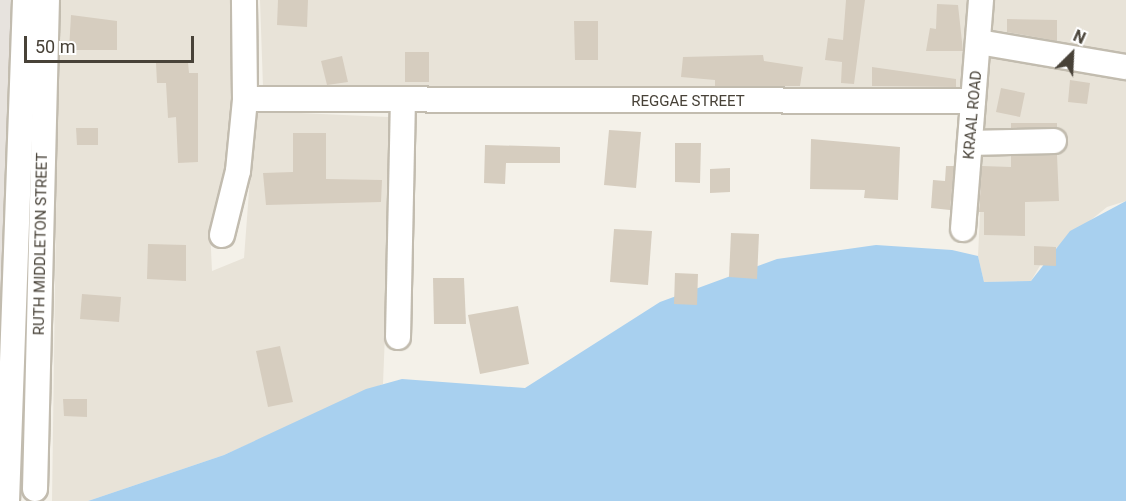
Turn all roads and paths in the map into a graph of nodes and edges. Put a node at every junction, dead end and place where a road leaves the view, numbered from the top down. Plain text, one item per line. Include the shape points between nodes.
1 (25, 0) edge
2 (47, 0) edge
3 (244, 0) edge
4 (981, 0) edge
5 (979, 42) junction
6 (1126, 67) edge
7 (244, 99) junction
8 (973, 101) junction
9 (403, 102) junction
10 (1054, 141) dead end
11 (970, 143) junction
12 (963, 229) dead end
13 (222, 235) dead end
14 (398, 337) dead end
15 (35, 489) dead end
16 (7, 501) edge

1 - 16 street
2 - 15 street, RUTH MIDDLETON STREET
3 - 7 street
4 - 5 street, KRAAL ROAD
5 - 6 street
5 - 8 street, KRAAL ROAD
7 - 9 street, REGGAE STREET
7 - 13 street via 237,171
8 - 9 street, REGGAE STREET
8 - 11 street, KRAAL ROAD
9 - 14 street
10 - 11 street
11 - 12 street, KRAAL ROAD

